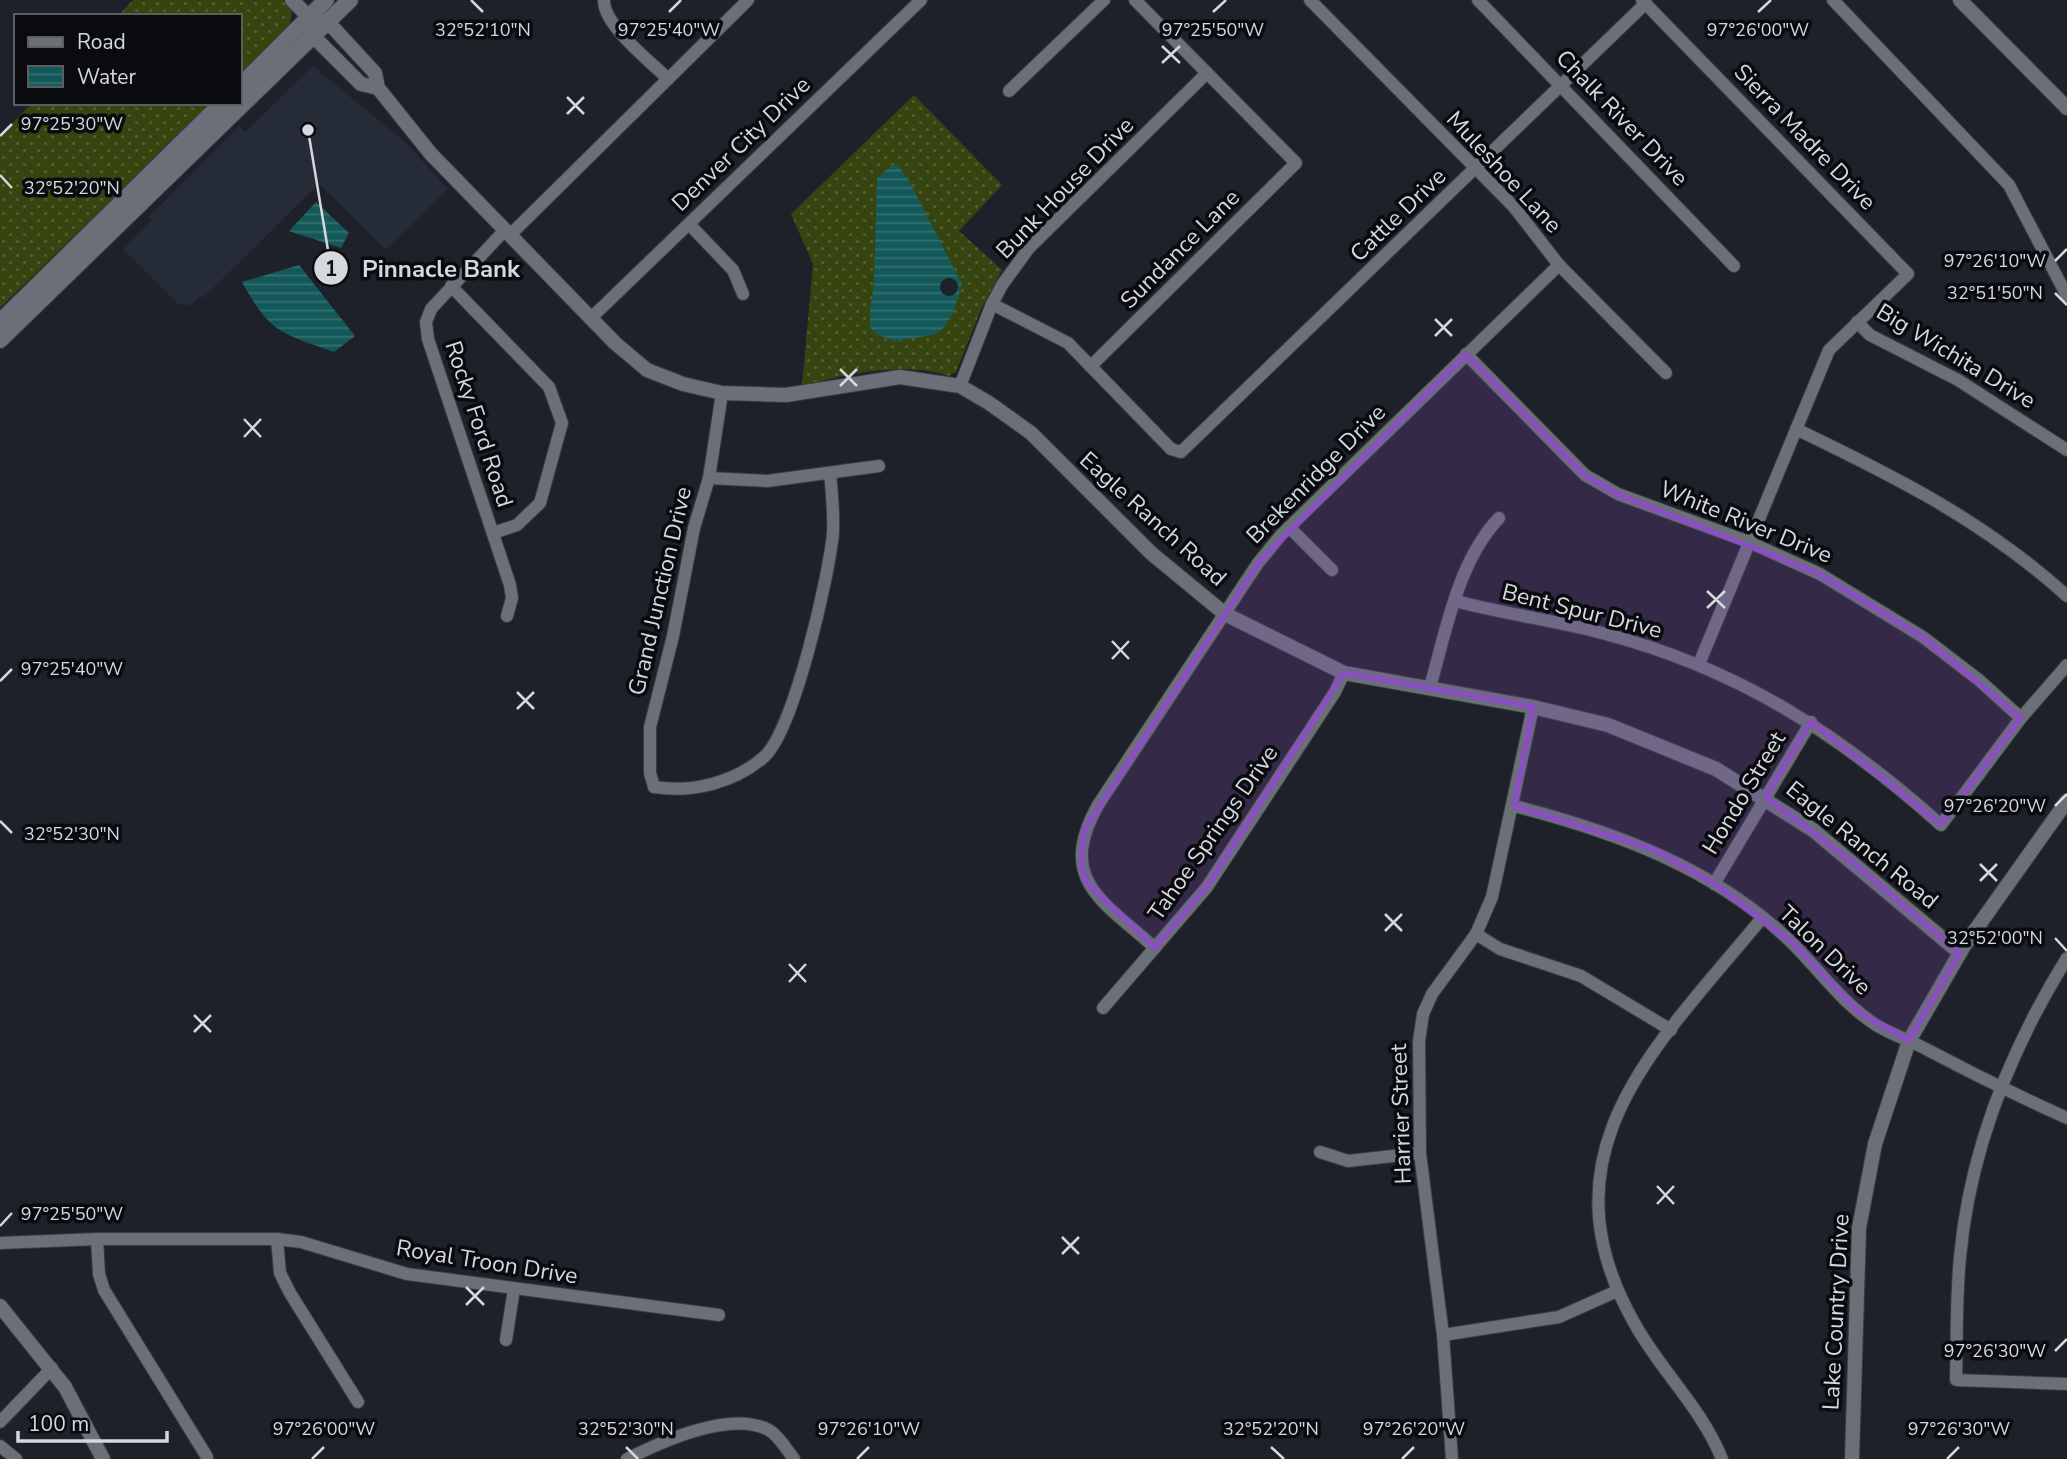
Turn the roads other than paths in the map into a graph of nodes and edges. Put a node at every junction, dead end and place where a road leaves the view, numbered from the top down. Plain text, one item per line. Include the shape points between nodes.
1 (292, 0) edge
2 (326, 0) edge
3 (350, 0) edge
4 (604, 0) edge
5 (748, 0) edge
6 (921, 0) edge
7 (1104, 0) edge
8 (1135, 0) edge
9 (1310, 0) edge
10 (1478, 0) edge
11 (1833, 0) edge
12 (1960, 0) edge
13 (1644, 2) edge
14 (309, 16) junction
15 (327, 21) junction
16 (313, 36) junction
17 (1207, 73) junction
18 (668, 79) junction
19 (242, 84) edge
20 (1562, 86) junction
21 (378, 88) junction
22 (1009, 91) dead end
23 (220, 105) edge
24 (242, 105) edge
25 (242, 105) edge
26 (2067, 108) edge
27 (1476, 169) junction
28 (689, 224) junction
29 (507, 232) junction
30 (1559, 265) junction
31 (1734, 266) dead end
32 (451, 286) junction
33 (743, 294) dead end
34 (2067, 296) edge
35 (992, 304) junction
36 (2, 315) edge
37 (591, 318) junction
38 (1857, 322) junction
39 (0, 340) edge
40 (1466, 355) junction
41 (1092, 365) junction
42 (1666, 373) dead end
43 (960, 386) junction
44 (722, 393) junction
45 (1797, 429) junction
46 (2067, 450) edge
47 (879, 466) dead end
48 (830, 473) junction
49 (709, 478) junction
50 (1499, 519) dead end
51 (1290, 527) junction
52 (493, 533) junction
53 (1749, 542) junction
54 (1332, 569) dead end
55 (2067, 596) edge
56 (1456, 600) junction
57 (1225, 614) junction
58 (507, 616) dead end
59 (1699, 664) junction
60 (2067, 665) edge
61 (1344, 673) junction
62 (1430, 687) junction
63 (1533, 707) junction
64 (2021, 718) junction
65 (1811, 722) junction
66 (1766, 798) junction
67 (2067, 802) edge
68 (1514, 806) junction
69 (1714, 884) junction
70 (1762, 918) junction
71 (1476, 934) junction
72 (1155, 948) junction
73 (1960, 953) junction
74 (2067, 958) edge
75 (1103, 1007) dead end
76 (1671, 1030) junction
77 (1909, 1041) junction
78 (1999, 1088) junction
79 (2067, 1118) edge
80 (1320, 1152) dead end
81 (1420, 1153) junction
82 (97, 1239) junction
83 (277, 1239) junction
84 (0, 1243) edge
85 (514, 1289) junction
86 (1617, 1291) junction
87 (0, 1306) edge
88 (719, 1315) dead end
89 (1443, 1335) junction
90 (506, 1340) dead end
91 (52, 1368) junction
92 (2067, 1384) edge
93 (358, 1402) dead end
94 (0, 1422) edge
95 (0, 1446) edge
96 (207, 1457) dead end
97 (16, 1459) edge
98 (103, 1459) edge
99 (627, 1459) edge
100 (794, 1459) edge
101 (1452, 1459) edge
102 (1722, 1459) edge
103 (1852, 1459) edge

1 - 14 street
2 - 14 main road
3 - 15 main road
4 - 18 street via 612,23
5 - 18 street, Rocky Ford Road
6 - 28 street, Denver City Drive
7 - 22 street
8 - 17 street
9 - 27 street, Muleshoe Lane
10 - 20 street, Chalk River Drive
11 - 34 street via 2009,185
12 - 26 street
13 - 20 street, Cattle Drive
13 - 38 street, Sierra Madre Drive via 1908,274
14 - 15 street
14 - 16 street
14 - 19 main road
15 - 16 main road
15 - 21 street, Eagle Ranch Road via 376,73
16 - 21 street, Eagle Ranch Road via 361,84
16 - 25 main road
17 - 35 street, Bunk House Drive via 1029,248
17 - 41 street, Sundance Lane via 1296,163
18 - 29 street, Rocky Ford Road
20 - 27 street, Cattle Drive
20 - 31 street, Chalk River Drive
21 - 29 street, Eagle Ranch Road via 431,154
23 - 36 main road
24 - 39 main road
27 - 30 street, Muleshoe Lane via 1514,207
27 - 41 street, Cattle Drive via 1185,450 1178,452
28 - 33 street via 733,270
28 - 37 street, Denver City Drive
29 - 32 street, Rocky Ford Road
29 - 37 street, Eagle Ranch Road
30 - 40 street, Brekenridge Drive
30 - 42 street, Muleshoe Lane
32 - 52 street, Rocky Ford Road via 431,309 426,322 428,339
32 - 52 street via 549,387 562,423 540,503 517,524
35 - 41 street via 1051,331
35 - 43 street, Bunk House Drive
37 - 44 street, Eagle Ranch Road via 647,370
38 - 45 street via 1829,349
38 - 46 street, Big Wichita Drive via 1870,335 1958,380
40 - 51 street, Brekenridge Drive
40 - 53 street, White River Drive via 1585,475 1618,494
43 - 44 street, Eagle Ranch Road via 900,377 786,395
43 - 57 street, Eagle Ranch Road via 1031,433 1150,553
44 - 49 street, Grand Junction Drive
45 - 53 street
45 - 55 street via 1911,484 1978,527
47 - 48 street
48 - 49 street via 767,481
48 - 49 street, Grand Junction Drive via 830,550 800,680 781,735 765,756 724,781 649,791 650,727
50 - 56 street via 1477,545
51 - 54 street
51 - 57 street, Brekenridge Drive via 1258,563
52 - 58 street, Rocky Ford Road via 510,585
53 - 59 street
53 - 64 street, White River Drive via 1820,574 1878,608 1979,680
56 - 59 street, Bent Spur Drive via 1600,632
56 - 62 street
57 - 61 street, Eagle Ranch Road
57 - 72 street, Brekenridge Drive via 1084,830 1081,866 1086,882
59 - 65 street, Bent Spur Drive
60 - 64 street
61 - 62 street, Eagle Ranch Road
61 - 72 street, Tahoe Springs Drive via 1207,887
62 - 63 street, Eagle Ranch Road
63 - 66 street, Eagle Ranch Road via 1608,725 1660,744
63 - 68 street, Harrier Street
64 - 65 street, Bent Spur Drive via 1941,825
65 - 66 street, Hondo Street
66 - 69 street, Hondo Street
66 - 73 street, Eagle Ranch Road via 1853,862
67 - 73 street, Lake Country Drive
68 - 69 street, Talon Drive via 1596,827 1653,849
68 - 71 street, Harrier Street via 1492,897
69 - 70 street, Talon Drive
70 - 76 street
70 - 77 street, Talon Drive via 1858,1012
71 - 76 street via 1500,949 1581,976
71 - 81 street, Harrier Street via 1423,1014
72 - 75 street, Tahoe Springs Drive
73 - 77 street, Lake Country Drive
74 - 78 street via 2036,1007
76 - 86 street via 1623,1098 1605,1150 1600,1177 1603,1250
77 - 78 street, Talon Drive
77 - 103 street, Lake Country Drive via 1875,1144 1860,1228
78 - 79 street, Talon Drive
78 - 92 street via 1983,1134 1965,1215 1956,1380
80 - 81 street via 1348,1161
81 - 89 street, Harrier Street
82 - 83 street, Royal Troon Drive
82 - 84 street, Royal Troon Drive
82 - 96 street via 104,1290
83 - 85 street, Royal Troon Drive via 301,1242 396,1272
83 - 93 street via 280,1273
85 - 88 street, Royal Troon Drive
85 - 90 street
86 - 89 street via 1559,1317
86 - 102 street via 1637,1328 1707,1428
87 - 91 street
89 - 101 street, Harrier Street
91 - 94 street
91 - 98 street
95 - 97 street
99 - 100 street via 710,1427 740,1423 771,1431

